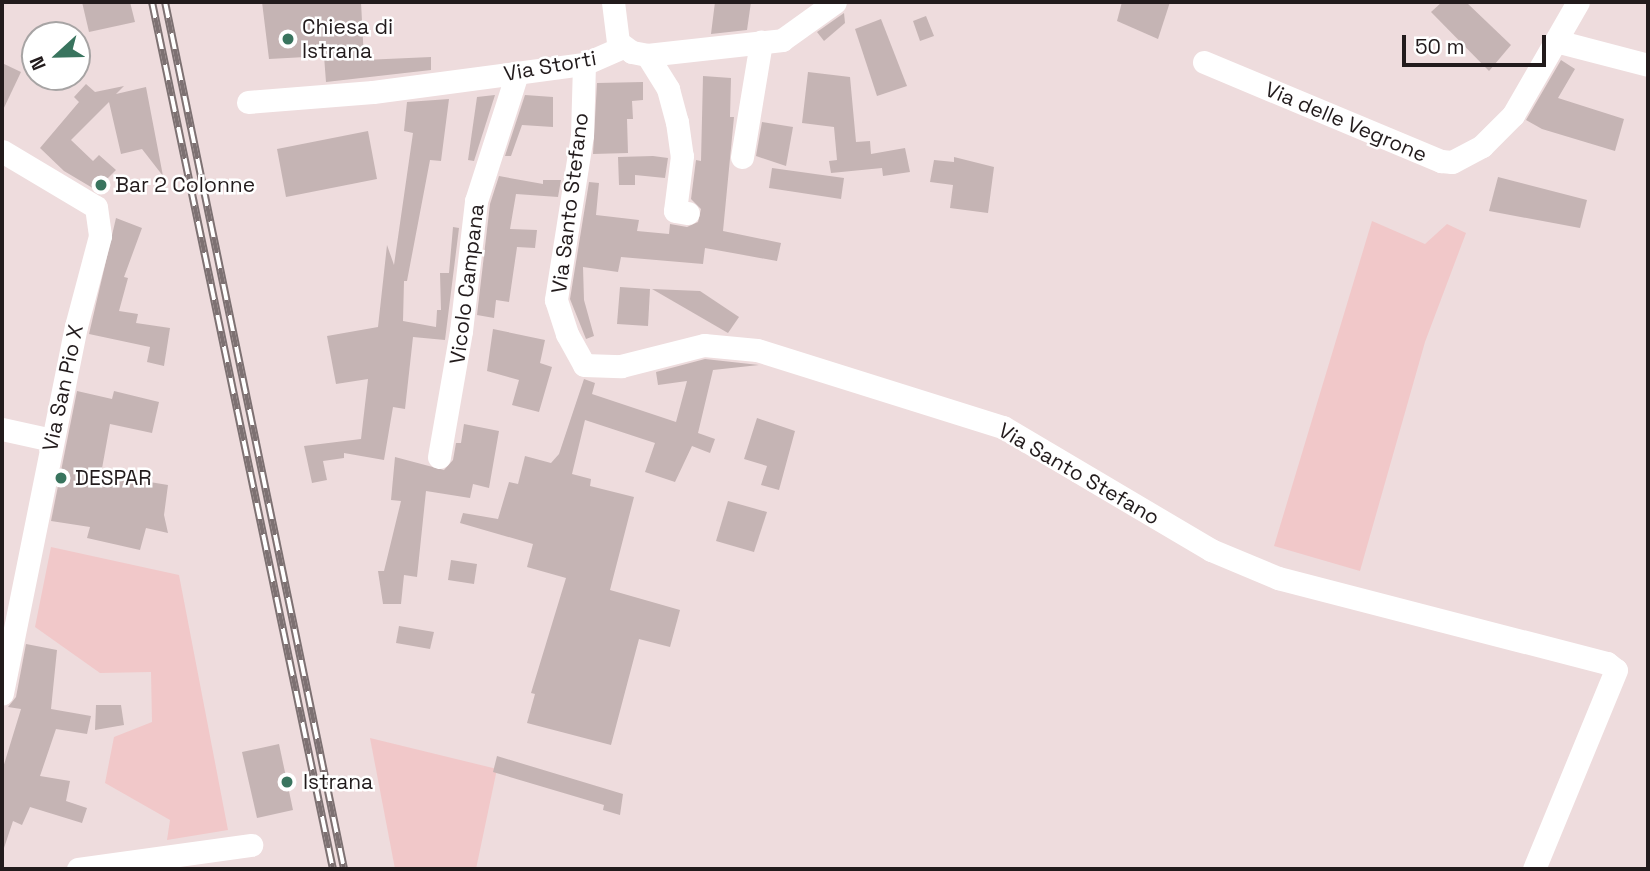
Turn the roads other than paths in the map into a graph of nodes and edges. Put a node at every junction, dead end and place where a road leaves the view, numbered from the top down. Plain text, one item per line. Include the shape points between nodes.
1 (613, 2) edge
2 (835, 2) edge
3 (1578, 2) edge
4 (1556, 41) junction
5 (761, 42) junction
6 (623, 47) junction
7 (647, 55) junction
8 (1204, 62) dead end
9 (584, 64) junction
10 (1648, 65) edge
11 (517, 73) junction
12 (248, 102) dead end
13 (2, 150) edge
14 (742, 157) dead end
15 (688, 214) dead end
16 (2, 429) edge
17 (52, 440) junction
18 (439, 457) dead end
19 (2, 694) edge
20 (251, 845) dead end
21 (78, 869) edge
22 (1534, 869) edge

1 - 6 street via 614,33
2 - 5 street, Via Storti via 782,40
3 - 4 street, Via delle Vegrone
4 - 8 street, Via delle Vegrone via 1513,114 1482,146 1452,162
4 - 10 street
5 - 7 street, Via Storti
5 - 14 street
6 - 7 street, Via Storti
6 - 9 street, Via Storti
7 - 15 street via 668,89 677,122 681,156 675,211
9 - 11 street, Via Storti
9 - 22 street, Via Santo Stefano via 582,135 556,300 566,334 584,365 621,366 704,345 757,350 1003,427 1211,550 1278,578 1606,663 1616,670
11 - 12 street, Via Storti
11 - 18 street, Vicolo Campana via 476,201 460,342
13 - 17 street, Via San Pio X via 96,207 100,236
16 - 17 street
17 - 19 street, Via San Pio X
20 - 21 street

